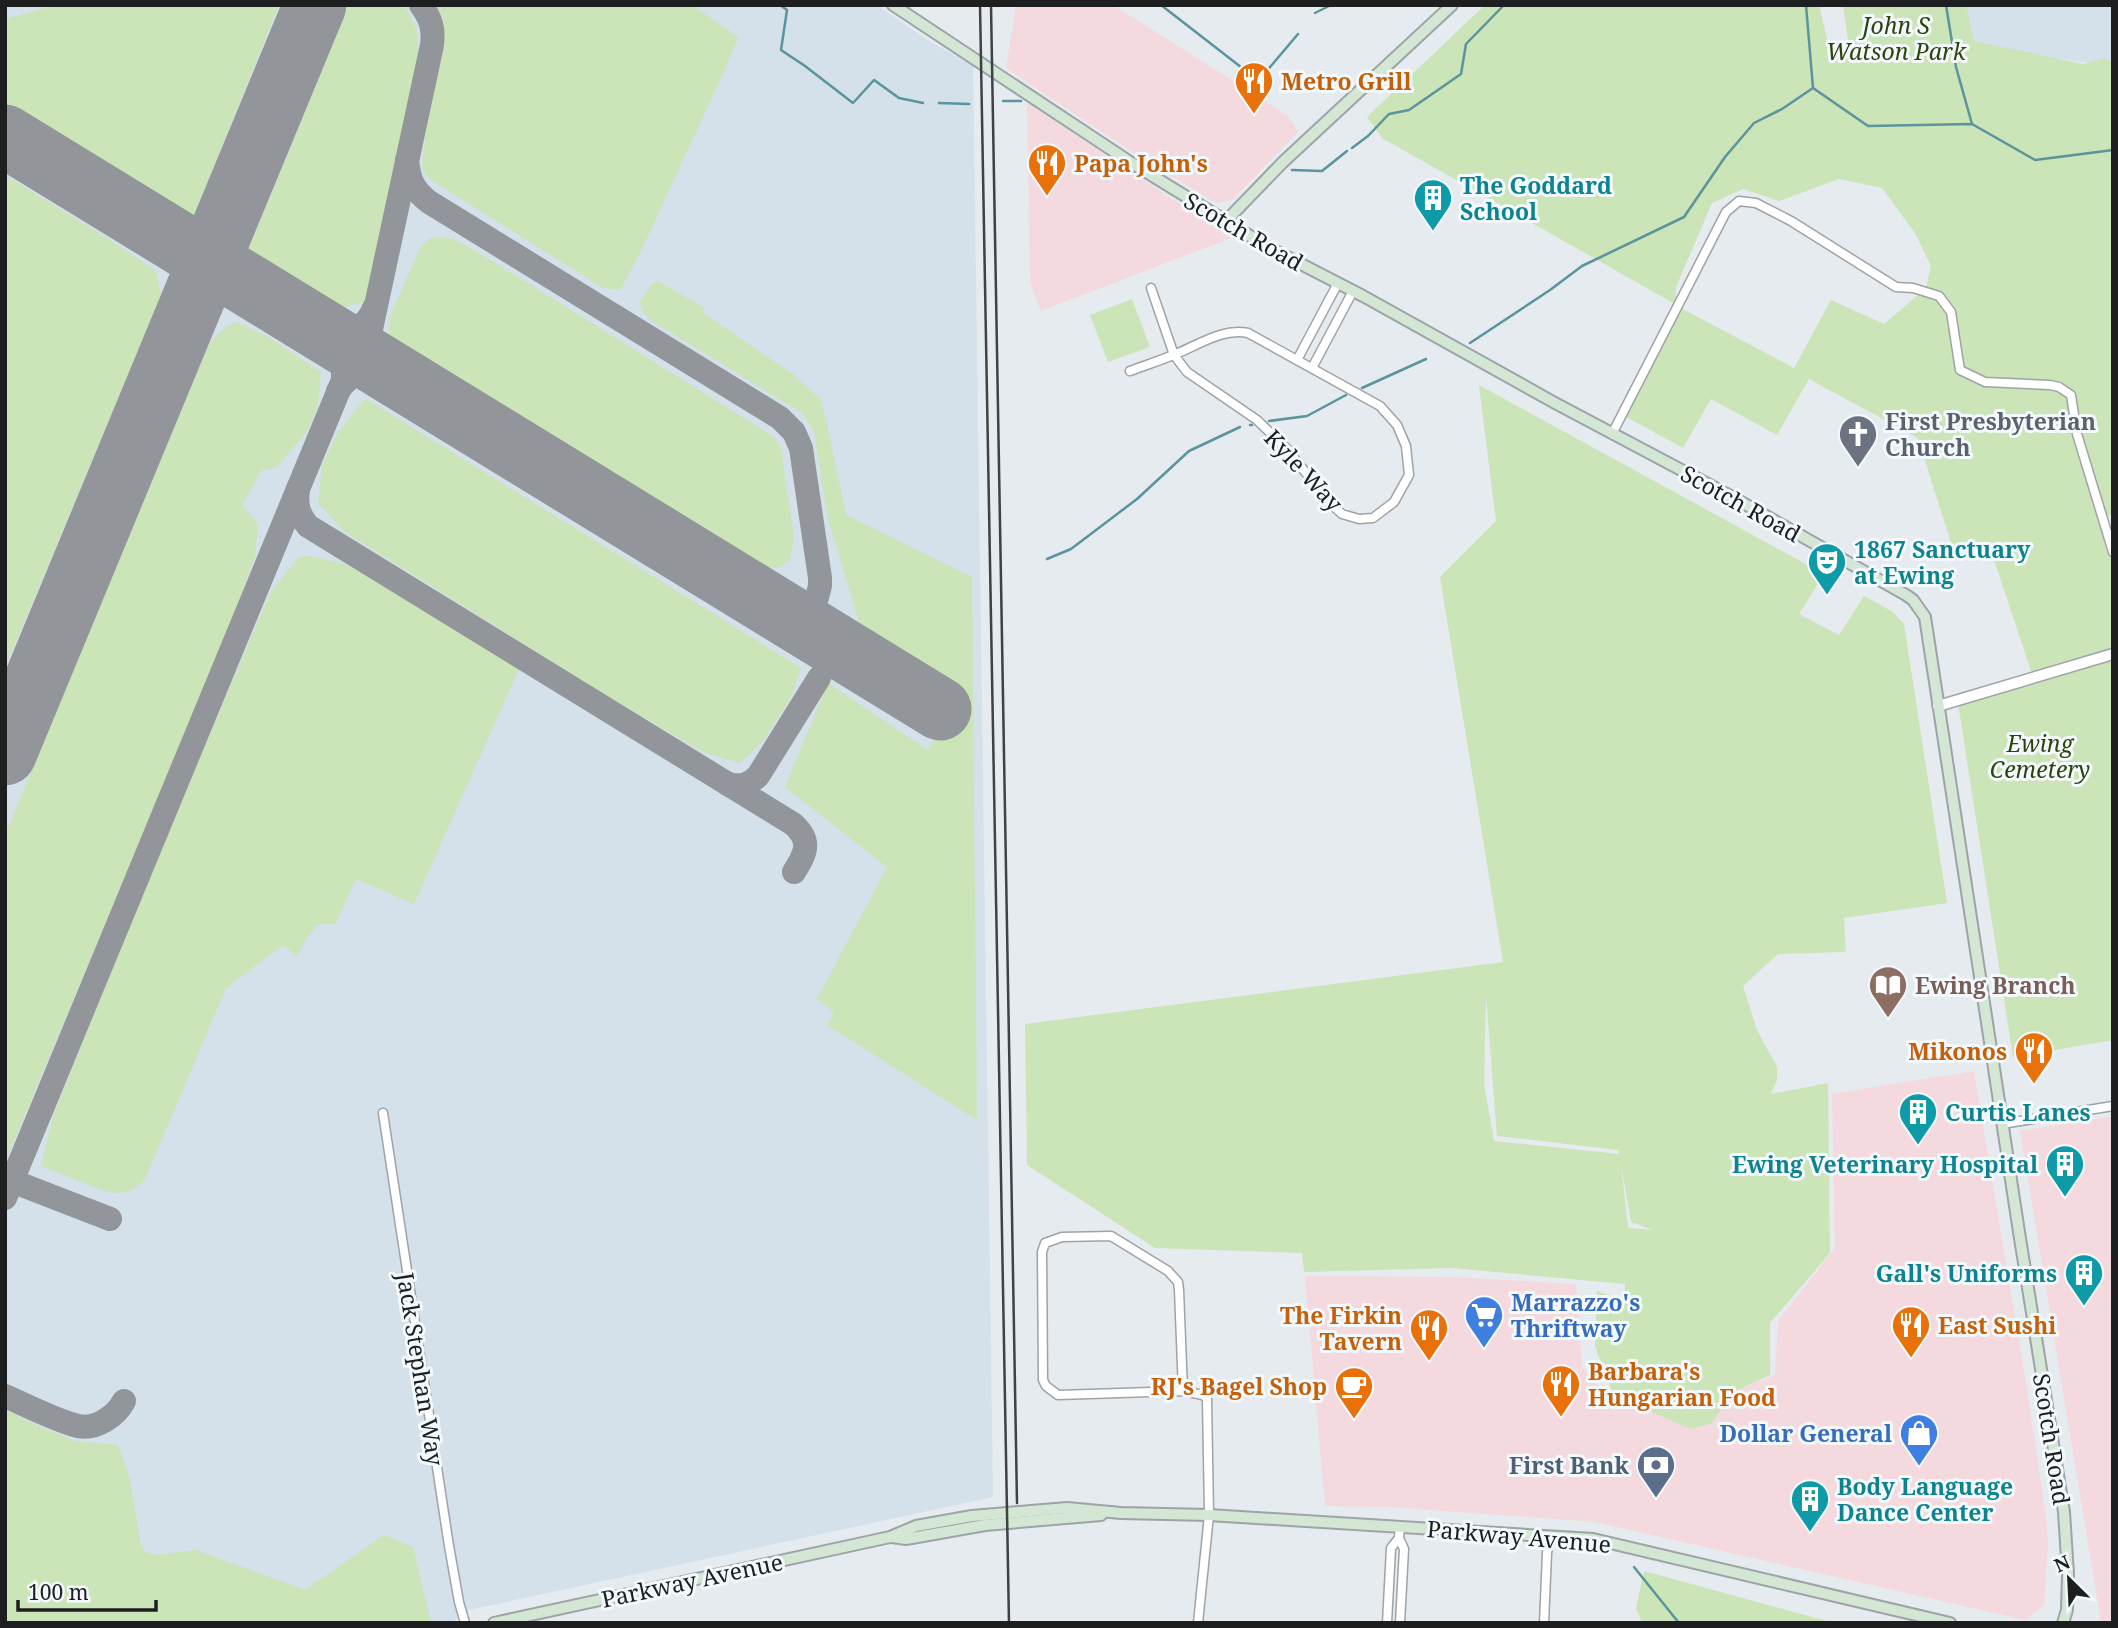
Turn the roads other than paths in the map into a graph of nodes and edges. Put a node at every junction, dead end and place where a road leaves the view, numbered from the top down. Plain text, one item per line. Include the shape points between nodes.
1 (893, 5) edge
2 (1452, 5) edge
3 (1225, 222) junction
4 (1338, 283) junction
5 (1151, 288) dead end
6 (1353, 291) junction
7 (1174, 355) junction
8 (1297, 360) junction
9 (1311, 368) junction
10 (1130, 371) dead end
11 (1612, 434) junction
12 (2113, 552) edge
13 (2113, 654) edge
14 (1938, 706) junction
15 (2113, 1106) edge
16 (383, 1113) dead end
17 (2002, 1124) junction
18 (1183, 1391) junction
19 (1209, 1515) junction
20 (1400, 1526) junction
21 (1549, 1536) junction
22 (1399, 1538) junction
23 (465, 1623) edge
24 (494, 1623) edge
25 (1198, 1623) edge
26 (1387, 1623) edge
27 (1400, 1623) edge
28 (1544, 1623) edge
29 (1950, 1623) edge
30 (2063, 1623) edge

1 - 3 main road, Scotch Road
2 - 3 main road
3 - 4 main road, Scotch Road
4 - 6 main road, Scotch Road
4 - 8 street
5 - 7 street, Kyle Way
6 - 9 street
6 - 11 main road, Scotch Road
7 - 8 street, Kyle Way via 1236,331
7 - 9 street, Kyle Way via 1187,372 1257,420 1342,514 1373,518 1394,502 1409,475 1406,446 1397,425 1380,406
7 - 10 street, Kyle Way
8 - 9 street, Kyle Way
11 - 12 street via 1726,212 1739,201 1756,203 1896,287 1939,296 1951,312 1960,370 1985,382 2050,385 2071,395 2077,434
11 - 14 main road, Scotch Road via 1913,600 1924,617
13 - 14 street
14 - 17 main road, Scotch Road
15 - 17 street
16 - 23 street, Jack Stephan Way via 444,1520
17 - 30 main road, Scotch Road via 2064,1512 2068,1574
18 - 18 street via 1058,1395 1046,1386 1045,1243 1062,1237 1111,1236 1174,1275 1179,1290
18 - 19 street via 1207,1399
19 - 20 main road, Parkway Avenue
19 - 24 main road, Parkway Avenue via 1067,1508 1001,1512 916,1526 890,1537
19 - 25 street
20 - 21 main road, Parkway Avenue
20 - 22 street
21 - 28 street
21 - 29 main road, Parkway Avenue via 1593,1539
22 - 26 street via 1391,1548
22 - 27 street via 1404,1549

